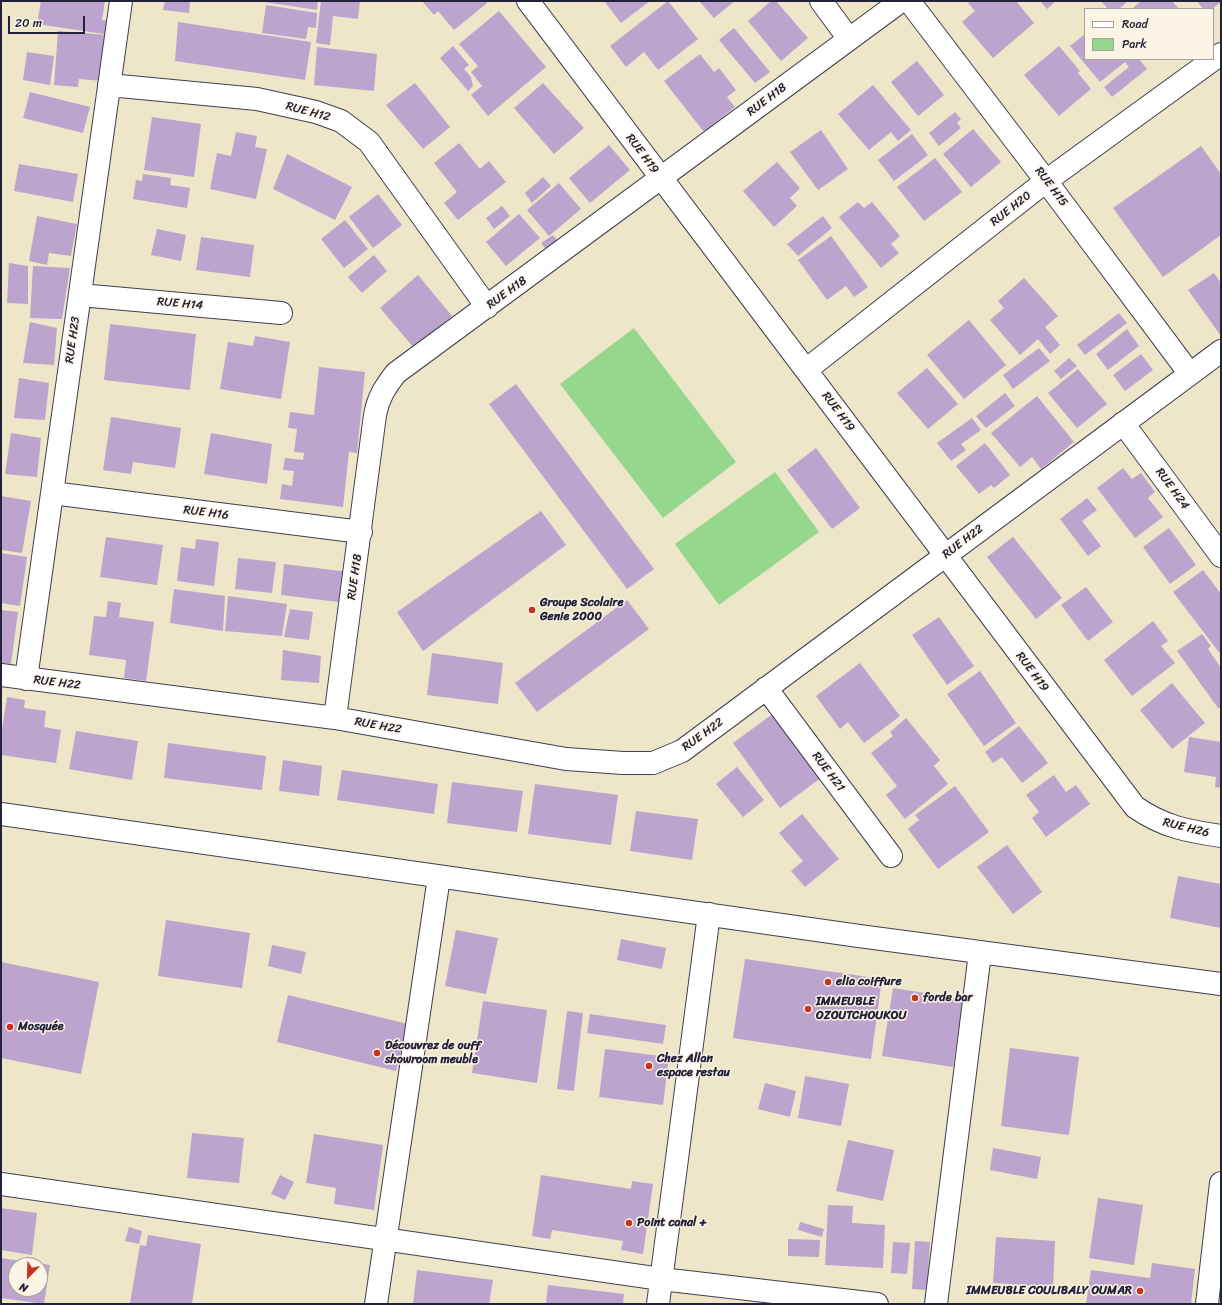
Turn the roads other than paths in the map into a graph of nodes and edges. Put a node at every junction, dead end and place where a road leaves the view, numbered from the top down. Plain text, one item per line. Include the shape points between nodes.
1 (121, 1) edge
2 (528, 1) edge
3 (821, 1) edge
4 (901, 1) edge
5 (909, 1) edge
6 (849, 39) junction
7 (1213, 60) edge
8 (109, 85) junction
9 (661, 179) junction
10 (1046, 181) junction
11 (80, 296) junction
12 (487, 307) junction
13 (281, 313) dead end
14 (1221, 351) edge
15 (806, 370) junction
16 (1190, 374) junction
17 (1123, 423) junction
18 (52, 493) junction
19 (361, 532) junction
20 (945, 555) junction
21 (1221, 556) edge
22 (1, 675) edge
23 (26, 679) junction
24 (766, 688) junction
25 (335, 718) junction
26 (1, 814) edge
27 (1152, 819) joint
28 (1221, 836) edge
29 (891, 856) dead end
30 (439, 876) junction
31 (709, 914) junction
32 (980, 953) junction
33 (1221, 984) edge
34 (1221, 1183) edge
35 (1, 1184) edge
36 (386, 1238) junction
37 (661, 1279) junction
38 (376, 1304) edge
39 (658, 1304) edge
40 (877, 1304) edge
41 (936, 1304) edge
42 (1207, 1304) edge

1 - 8 street, RUE H23
2 - 9 street, RUE H19
3 - 6 street
4 - 6 street, RUE H18
5 - 10 street, RUE H15
6 - 9 street, RUE H18
7 - 10 street, RUE H20
8 - 11 street, RUE H23
8 - 12 street, RUE H12 via 257,99 316,112 341,121 369,142
9 - 12 street, RUE H18
9 - 15 street, RUE H19
10 - 15 street, RUE H20
10 - 16 street, RUE H15
11 - 13 street, RUE H14
11 - 18 street, RUE H23
12 - 19 street, RUE H18 via 396,373 385,386 378,400 375,415
14 - 16 street, RUE H22
15 - 20 street, RUE H19
16 - 17 street, RUE H22
17 - 20 street, RUE H22
17 - 21 street, RUE H24
18 - 19 street, RUE H16
18 - 23 street, RUE H23
19 - 25 street, RUE H18
20 - 24 street, RUE H22
20 - 27 street, RUE H19 via 1125,795 1135,807
22 - 23 street, RUE H22
23 - 25 street, RUE H22
24 - 25 street, RUE H22 via 682,751 653,763 566,759
24 - 29 street, RUE H21
26 - 30 street
27 - 28 street, RUE H26 via 1171,827
30 - 31 street
30 - 36 street
31 - 32 street
31 - 37 street
32 - 33 street
32 - 41 street
34 - 42 street
35 - 36 street
36 - 37 street
36 - 38 street
37 - 39 street
37 - 40 street

